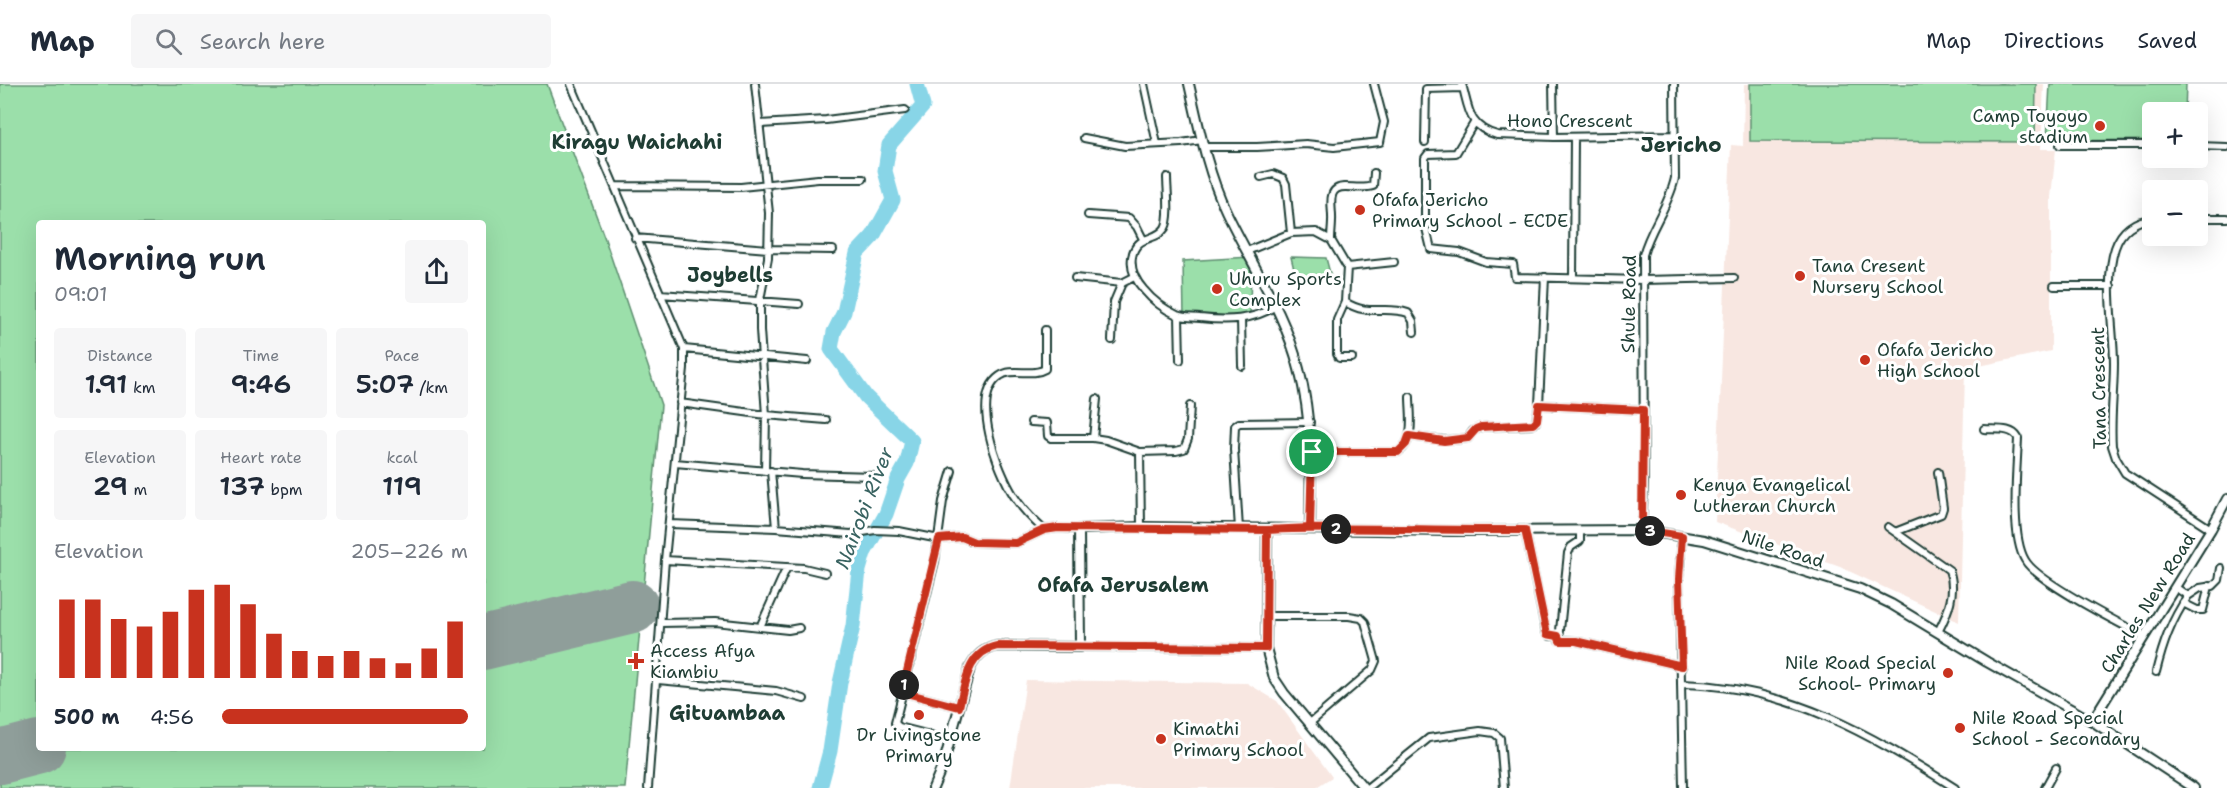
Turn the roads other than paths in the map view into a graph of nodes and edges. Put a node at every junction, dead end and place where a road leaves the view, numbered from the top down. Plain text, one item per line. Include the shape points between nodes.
1 (571, 84) edge
2 (755, 84) edge
3 (1144, 84) edge
4 (1189, 84) edge
5 (1374, 84) edge
6 (1553, 84) edge
7 (1674, 84) edge
8 (1463, 86) edge
9 (905, 110) dead end
10 (1474, 123) junction
11 (760, 124) junction
12 (1674, 135) junction
13 (1554, 137) junction
14 (1574, 137) junction
15 (1084, 138) dead end
16 (1425, 142) dead end
17 (1157, 144) junction
18 (1203, 144) junction
19 (2060, 145) dead end
20 (2142, 145) edge
21 (2208, 146) edge
22 (2227, 147) edge
23 (1374, 173) dead end
24 (1167, 177) dead end
25 (1261, 177) dead end
26 (863, 179) dead end
27 (766, 184) junction
28 (616, 186) junction
29 (1088, 215) dead end
30 (2208, 218) edge
31 (2227, 218) edge
32 (2142, 221) edge
33 (1291, 233) junction
34 (635, 238) junction
35 (1143, 239) junction
36 (1331, 240) junction
37 (768, 249) junction
38 (833, 250) dead end
39 (1247, 251) junction
40 (1394, 262) dead end
41 (1347, 267) junction
42 (1134, 277) junction
43 (1545, 277) junction
44 (1075, 278) dead end
45 (1573, 278) junction
46 (1734, 278) dead end
47 (1643, 280) junction
48 (1122, 283) junction
49 (2054, 286) dead end
50 (2111, 286) junction
51 (660, 294) junction
52 (760, 300) junction
53 (1346, 302) junction
54 (799, 304) dead end
55 (1276, 306) junction
56 (1179, 316) junction
57 (1241, 319) junction
58 (1045, 330) dead end
59 (1414, 332) dead end
60 (1112, 340) dead end
61 (684, 349) junction
62 (763, 356) junction
63 (1352, 358) dead end
64 (1180, 360) dead end
65 (807, 361) dead end
66 (1242, 366) dead end
67 (1410, 397) dead end
68 (1097, 399) dead end
69 (680, 403) junction
70 (1539, 405) junction
71 (1190, 406) dead end
72 (1643, 410) junction
73 (766, 415) junction
74 (825, 420) dead end
75 (1031, 422) dead end
76 (1310, 422) junction
77 (1984, 429) dead end
78 (1409, 436) junction
79 (1093, 438) junction
80 (1140, 452) junction
81 (1312, 452) junction
82 (675, 463) junction
83 (768, 471) junction
84 (952, 471) dead end
85 (1938, 472) dead end
86 (874, 476) dead end
87 (2227, 499) edge
88 (670, 524) junction
89 (1141, 527) junction
90 (1888, 527) dead end
91 (776, 528) junction
92 (1310, 528) junction
93 (1239, 529) junction
94 (2211, 529) junction
95 (1044, 530) junction
96 (1080, 530) junction
97 (1267, 530) junction
98 (1525, 530) junction
99 (1580, 530) junction
100 (1642, 530) junction
101 (1895, 532) junction
102 (1682, 536) junction
103 (939, 539) junction
104 (666, 560) junction
105 (787, 567) junction
106 (2221, 568) dead end
107 (825, 573) dead end
108 (2209, 586) junction
109 (2175, 587) junction
110 (2188, 596) junction
111 (2183, 603) junction
112 (1267, 616) junction
113 (661, 623) junction
114 (760, 627) junction
115 (799, 628) dead end
116 (1938, 632) junction
117 (1558, 636) junction
118 (2144, 636) junction
119 (1080, 647) junction
120 (1266, 648) junction
121 (1682, 666) junction
122 (2156, 672) dead end
123 (658, 680) junction
124 (1682, 684) junction
125 (902, 692) junction
126 (804, 699) dead end
127 (959, 707) junction
128 (2092, 721) junction
129 (1310, 723) junction
130 (950, 740) junction
131 (2056, 768) dead end
132 (648, 788) edge
133 (933, 788) edge
134 (1366, 788) edge
135 (1504, 788) edge
136 (1682, 788) edge
137 (1955, 788) edge
138 (2045, 788) edge
139 (2194, 788) edge

1 - 28 street
2 - 11 street
3 - 17 street
4 - 18 street
5 - 18 street via 1384,122 1380,142 1334,147
6 - 13 street
7 - 12 street, Shule Road
8 - 10 street
8 - 16 street via 1426,89
9 - 11 street
10 - 13 street, Hono Crescent via 1497,135
10 - 43 street via 1456,153 1428,154 1425,158 1429,247 1513,264 1515,277
11 - 27 street
12 - 14 street, Hono Crescent
12 - 47 street, Shule Road via 1673,186 1645,246
13 - 14 street, Hono Crescent
14 - 45 street
15 - 17 street via 1125,146
17 - 18 street
18 - 39 street via 1215,186
19 - 20 street
21 - 22 street
23 - 36 street via 1373,186 1334,190
24 - 35 street via 1164,228
25 - 33 street via 1283,177
26 - 27 street
27 - 28 street
27 - 37 street via 770,213
28 - 34 street
29 - 35 street via 1129,218
30 - 31 street
32 - 50 street, Tana Crescent via 2134,222 2122,235 2113,255
33 - 36 street via 1317,232
33 - 39 street
34 - 37 street
34 - 51 street
35 - 42 street via 1132,255
36 - 41 street
37 - 38 street
37 - 52 street
39 - 55 street
40 - 41 street
41 - 53 street
42 - 48 street
42 - 56 street via 1149,296
43 - 45 street
43 - 70 street
44 - 48 street
45 - 47 street
46 - 47 street
47 - 72 street, Shule Road
48 - 60 street via 1114,302
49 - 50 street
50 - 94 street, Tana Crescent via 2112,440 2116,458 2125,473
51 - 52 street
51 - 61 street
52 - 54 street
52 - 62 street
53 - 59 street via 1356,309 1408,314
53 - 63 street via 1337,320 1337,354
55 - 57 street
55 - 76 street via 1299,369
56 - 57 street
56 - 64 street
57 - 66 street
58 - 95 street via 1045,369 999,376 990,387 986,405 991,444 1001,470 1020,504
61 - 62 street
61 - 69 street
62 - 65 street
62 - 73 street
67 - 78 street
68 - 79 street
69 - 73 street
69 - 82 street
70 - 72 street
70 - 78 street via 1537,420 1531,424 1481,427 1468,438 1456,440
71 - 80 street via 1184,449
72 - 100 street, Shule Road
73 - 74 street
73 - 83 street
75 - 79 street via 1047,423 1052,438
76 - 81 street
76 - 93 street via 1234,426
77 - 118 street via 2010,430 2018,438 2018,538 2025,561 2053,584
78 - 81 street via 1398,452
79 - 80 street
80 - 89 street
81 - 92 street
82 - 83 street
82 - 88 street
83 - 86 street
83 - 91 street
84 - 103 street via 943,501
85 - 101 street via 1941,514
87 - 94 street, Charles New Road
88 - 91 street
88 - 104 street
89 - 93 street, Nile Road
89 - 96 street, Nile Road
90 - 101 street
91 - 103 street via 851,534 899,531
92 - 97 street, Nile Road
92 - 98 street, Nile Road
93 - 97 street, Nile Road
94 - 109 street, Charles New Road
95 - 96 street
95 - 103 street via 1016,543 974,542 962,537
96 - 119 street
97 - 112 street
98 - 99 street, Nile Road
98 - 117 street via 1546,632
99 - 100 street, Nile Road
99 - 117 street via 1580,541 1568,553
100 - 102 street, Nile Road
101 - 116 street via 1949,570 1950,602
102 - 116 street, Nile Road via 1860,589
102 - 121 street
103 - 125 street
104 - 105 street
104 - 113 street
105 - 107 street
105 - 114 street
106 - 108 street via 2216,585
108 - 110 street
108 - 111 street via 2203,610
109 - 110 street
109 - 118 street, Charles New Road
110 - 111 street
111 - 122 street via 2165,636
112 - 120 street
112 - 129 street via 1349,616 1365,622 1376,661 1372,670
113 - 114 street via 715,622
113 - 123 street
114 - 115 street
116 - 128 street, Nile Road
117 - 121 street via 1560,641 1576,641
118 - 128 street, Charles New Road
119 - 120 street
119 - 127 street via 986,649 970,668
120 - 129 street via 1274,678
121 - 124 street
123 - 126 street via 776,691
123 - 132 street
124 - 136 street
124 - 137 street via 1745,689 1818,711 1869,736
125 - 127 street
125 - 130 street via 896,725
127 - 130 street
128 - 139 street, Nile Road
129 - 134 street
130 - 133 street
131 - 138 street
134 - 135 street via 1429,738 1480,731 1500,738

